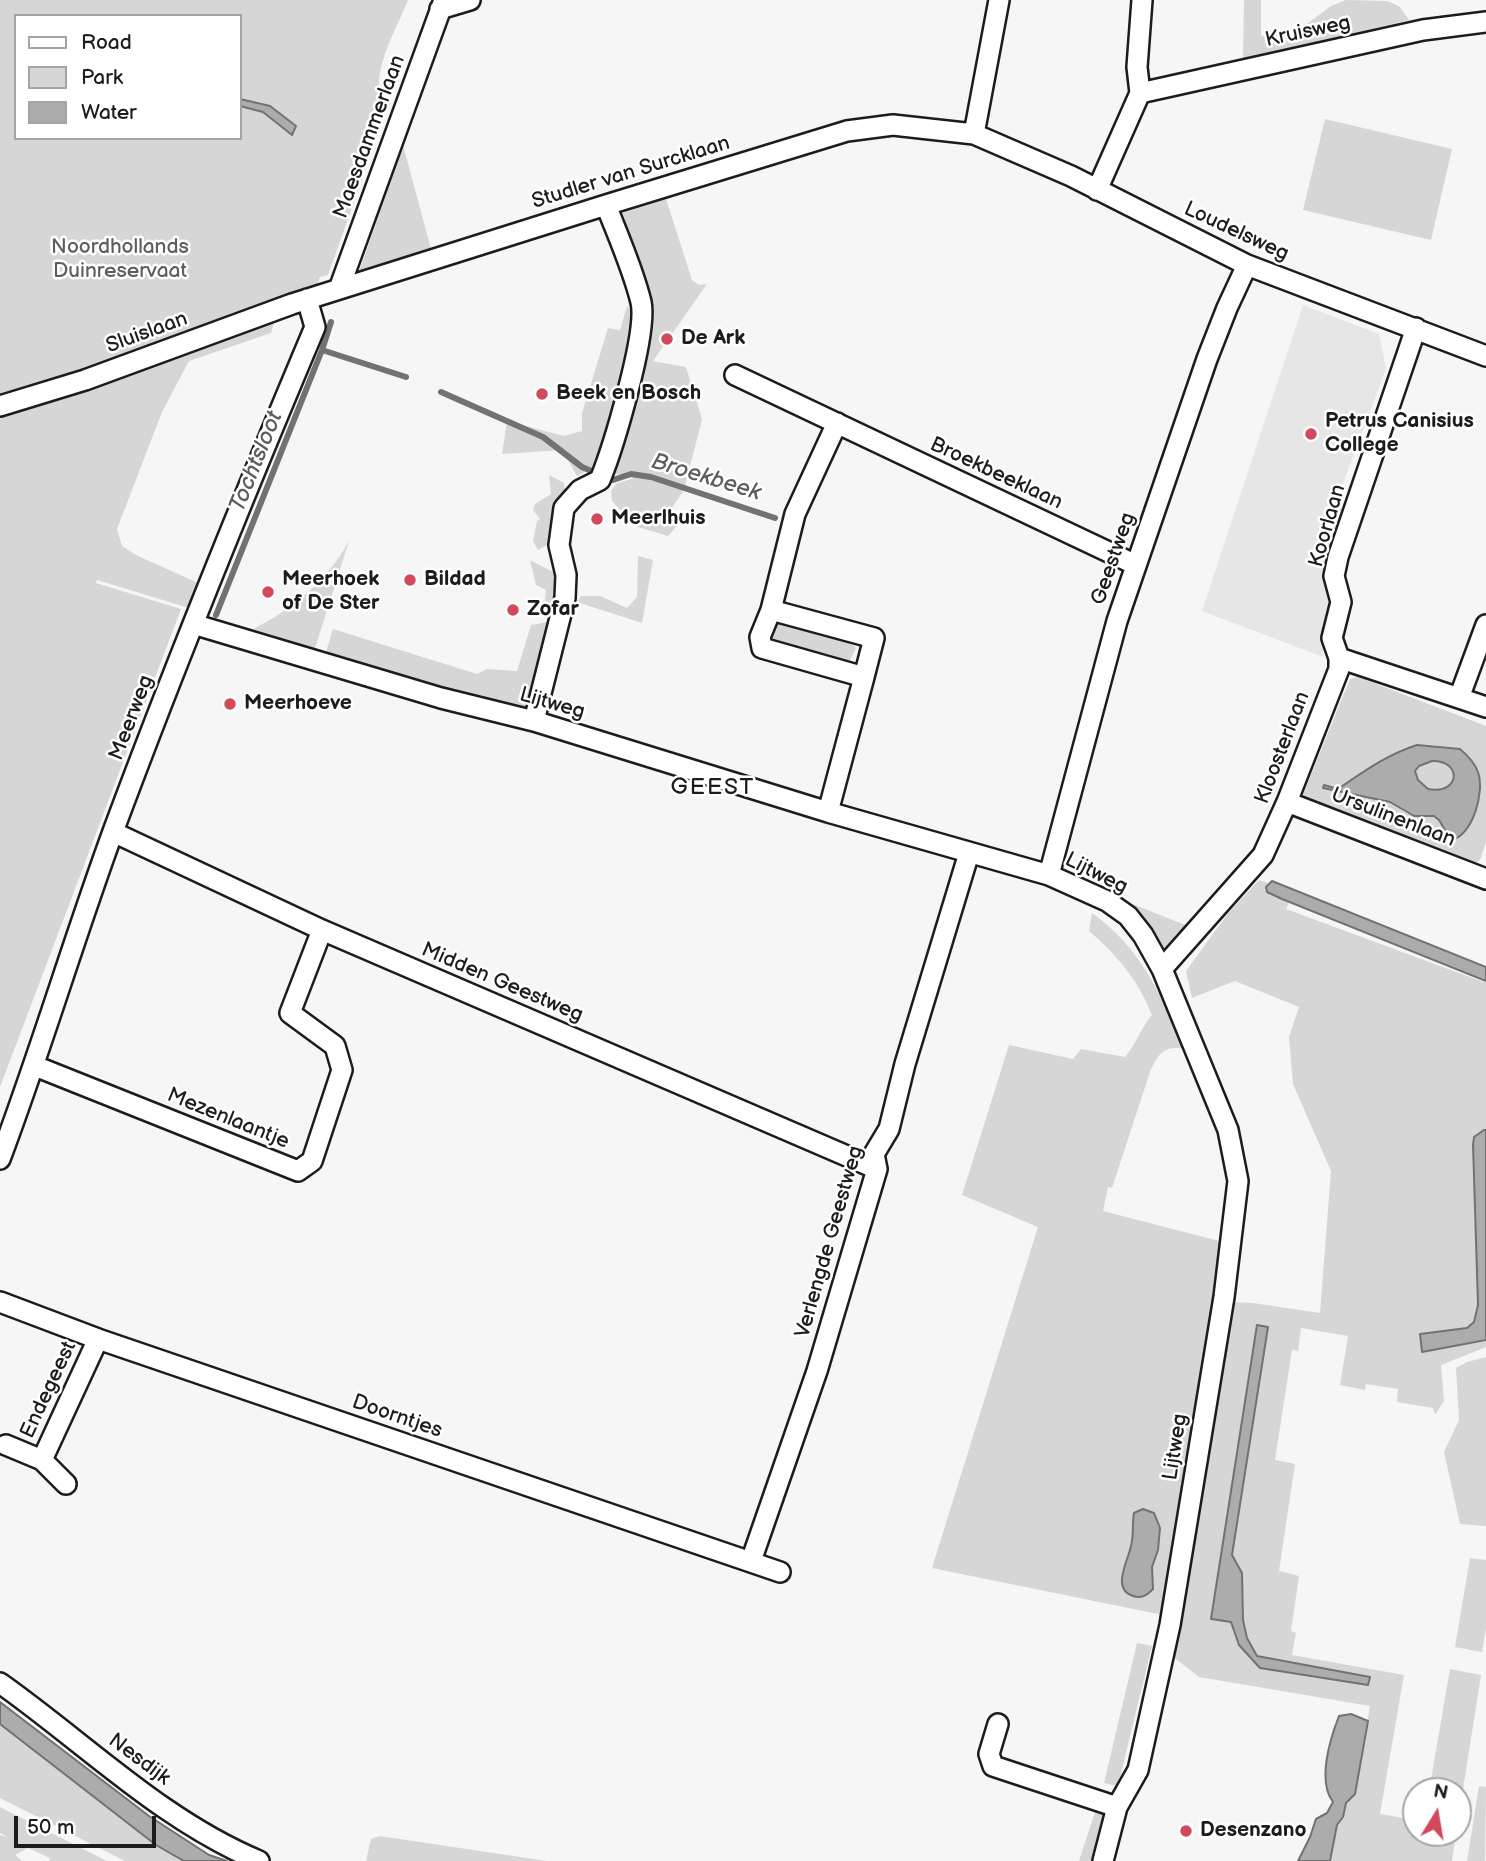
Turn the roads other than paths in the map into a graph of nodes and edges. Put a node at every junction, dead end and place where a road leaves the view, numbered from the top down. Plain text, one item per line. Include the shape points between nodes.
1 (470, 0) edge
2 (999, 0) edge
3 (1142, 0) edge
4 (442, 4) edge
5 (1486, 22) edge
6 (1140, 93) junction
7 (974, 134) junction
8 (1097, 190) junction
9 (606, 205) junction
10 (1247, 265) junction
11 (339, 289) junction
12 (307, 299) junction
13 (1416, 328) junction
14 (1486, 356) edge
15 (734, 375) dead end
16 (0, 405) edge
17 (837, 423) junction
18 (1136, 565) junction
19 (771, 610) junction
20 (192, 624) junction
21 (1486, 625) edge
22 (1339, 658) junction
23 (864, 677) junction
24 (1459, 698) junction
25 (1486, 707) edge
26 (534, 721) junction
27 (1287, 802) junction
28 (828, 812) junction
29 (113, 832) junction
30 (969, 853) junction
31 (1049, 875) junction
32 (1485, 876) edge
33 (322, 930) junction
34 (1162, 969) junction
35 (35, 1066) junction
36 (0, 1160) edge
37 (877, 1168) junction
38 (0, 1301) edge
39 (98, 1339) junction
40 (6, 1445) dead end
41 (42, 1460) junction
42 (66, 1484) dead end
43 (751, 1561) junction
44 (780, 1572) dead end
45 (0, 1682) edge
46 (998, 1724) dead end
47 (1117, 1807) junction
48 (259, 1861) edge
49 (1103, 1861) edge

1 - 4 street
2 - 7 street
3 - 6 street via 1137,67
4 - 11 street, Maesdammerlaan
5 - 6 street, Kruisweg via 1423,30
6 - 8 street
7 - 8 street, Loudelsweg
7 - 9 street, Studler van Surcklaan via 893,125 847,131
8 - 10 street, Loudelsweg
9 - 11 street, Studler van Surcklaan
9 - 26 street via 641,302 643,321 602,475 564,508 559,545 566,575 565,598
10 - 13 street, Loudelsweg
10 - 18 street, Geestweg via 1207,359
11 - 12 street, Studler van Surcklaan
12 - 16 street, Sluislaan via 85,380
12 - 20 street, Meerweg via 315,327
13 - 14 street, Loudelsweg
13 - 22 street, Koorlaan via 1338,557 1334,576 1341,602 1332,638
15 - 17 street, Broekbeeklaan
17 - 18 street, Broekbeeklaan
17 - 19 street via 794,514
18 - 31 street, Geestweg
19 - 23 street via 760,637 762,648
19 - 23 street via 874,638
20 - 26 street, Lijtweg via 440,698
20 - 29 street, Meerweg
21 - 24 street
22 - 24 street
22 - 27 street, Kloosterlaan via 1339,669
23 - 28 street
24 - 25 street
26 - 28 street, Lijtweg
27 - 32 street, Ursulinenlaan
27 - 34 street, Kloosterlaan via 1263,855
28 - 30 street, Lijtweg
29 - 33 street, Midden Geestweg
29 - 35 street, Meerweg
30 - 31 street, Lijtweg
30 - 37 street, Verlengde Geestweg via 889,1129 874,1154
31 - 34 street, Lijtweg via 1107,901 1128,916
33 - 35 street, Mezenlaantje via 290,1013 335,1046 342,1070 312,1161 299,1171
33 - 37 street, Midden Geestweg
34 - 47 street, Lijtweg via 1228,1130 1237,1192 1170,1625 1138,1770
35 - 36 street, Meerweg
37 - 43 street, Verlengde Geestweg via 817,1371
38 - 39 street, Doorntjes
39 - 41 street, Endegeest
39 - 43 street, Doorntjes
40 - 41 street, Endegeest
41 - 42 street, Endegeest
43 - 44 street, Doorntjes
45 - 48 street, Nesdijk via 154,1801
46 - 47 street via 989,1754 993,1766
47 - 49 street, Lijtweg

